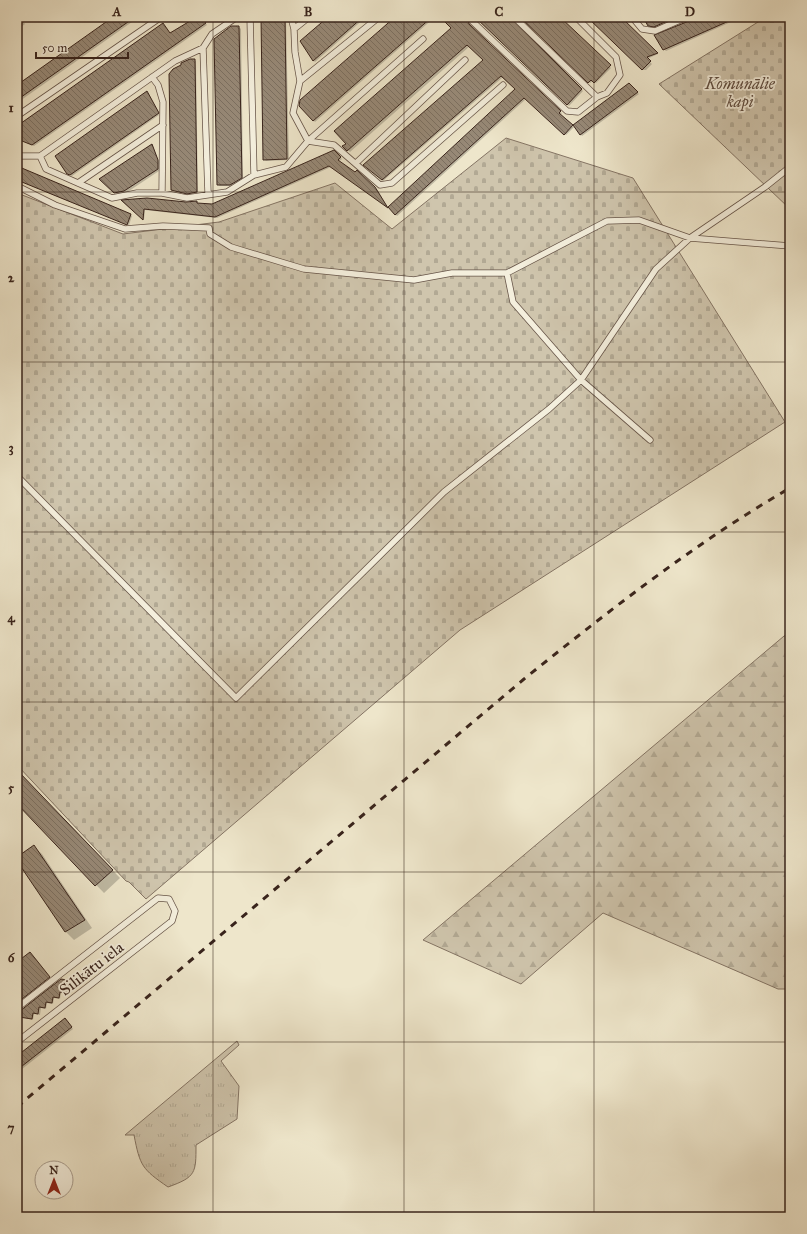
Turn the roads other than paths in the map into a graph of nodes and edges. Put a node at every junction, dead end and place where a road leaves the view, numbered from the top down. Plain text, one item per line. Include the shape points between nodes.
1 (161, 17) edge
2 (237, 17) edge
3 (250, 17) edge
4 (292, 17) edge
5 (309, 17) edge
6 (379, 17) edge
7 (471, 17) edge
8 (514, 17) edge
9 (576, 17) edge
10 (632, 17) edge
11 (687, 17) edge
12 (294, 29) junction
13 (423, 39) dead end
14 (203, 48) junction
15 (464, 60) dead end
16 (152, 77) junction
17 (300, 81) junction
18 (503, 85) dead end
19 (597, 97) junction
20 (17, 116) edge
21 (162, 125) junction
22 (308, 141) junction
23 (17, 156) edge
24 (40, 156) junction
25 (356, 163) junction
26 (790, 167) edge
27 (254, 175) junction
28 (78, 183) junction
29 (17, 186) edge
30 (162, 193) junction
31 (208, 193) junction
32 (690, 238) junction
33 (790, 246) edge
34 (507, 273) junction
35 (581, 380) junction
36 (650, 440) dead end
37 (17, 476) edge
38 (17, 1008) edge
39 (17, 1042) edge

1 - 20 lane
2 - 14 lane via 212,34
3 - 27 lane
4 - 12 lane
5 - 12 lane
6 - 17 lane
7 - 19 lane via 472,21 567,111 578,112
8 - 19 lane
9 - 19 lane via 616,57 620,75 607,93
10 - 11 lane via 642,29 655,31
12 - 17 lane
13 - 22 lane
14 - 16 lane via 175,61
14 - 31 lane
15 - 25 lane
16 - 21 lane via 158,85 163,102
16 - 24 lane
17 - 22 lane via 293,112
18 - 25 lane via 392,183 380,185
21 - 28 lane
21 - 30 lane
22 - 25 lane via 334,145
22 - 27 lane via 286,167
23 - 24 lane
24 - 28 lane via 46,169
26 - 32 lane
27 - 31 lane via 228,192
28 - 30 lane via 112,198 137,193
29 - 34 lane via 55,205 125,229 164,226 209,228 210,234 231,247 304,269 414,280 452,274
30 - 31 lane via 187,198
32 - 33 lane
32 - 34 lane via 639,220 607,221
32 - 35 lane via 656,269
34 - 35 lane via 513,302
35 - 36 lane
35 - 37 lane via 549,409 444,492 236,698
38 - 39 lane, Silikātu iela via 158,898 168,899 175,911 172,921

